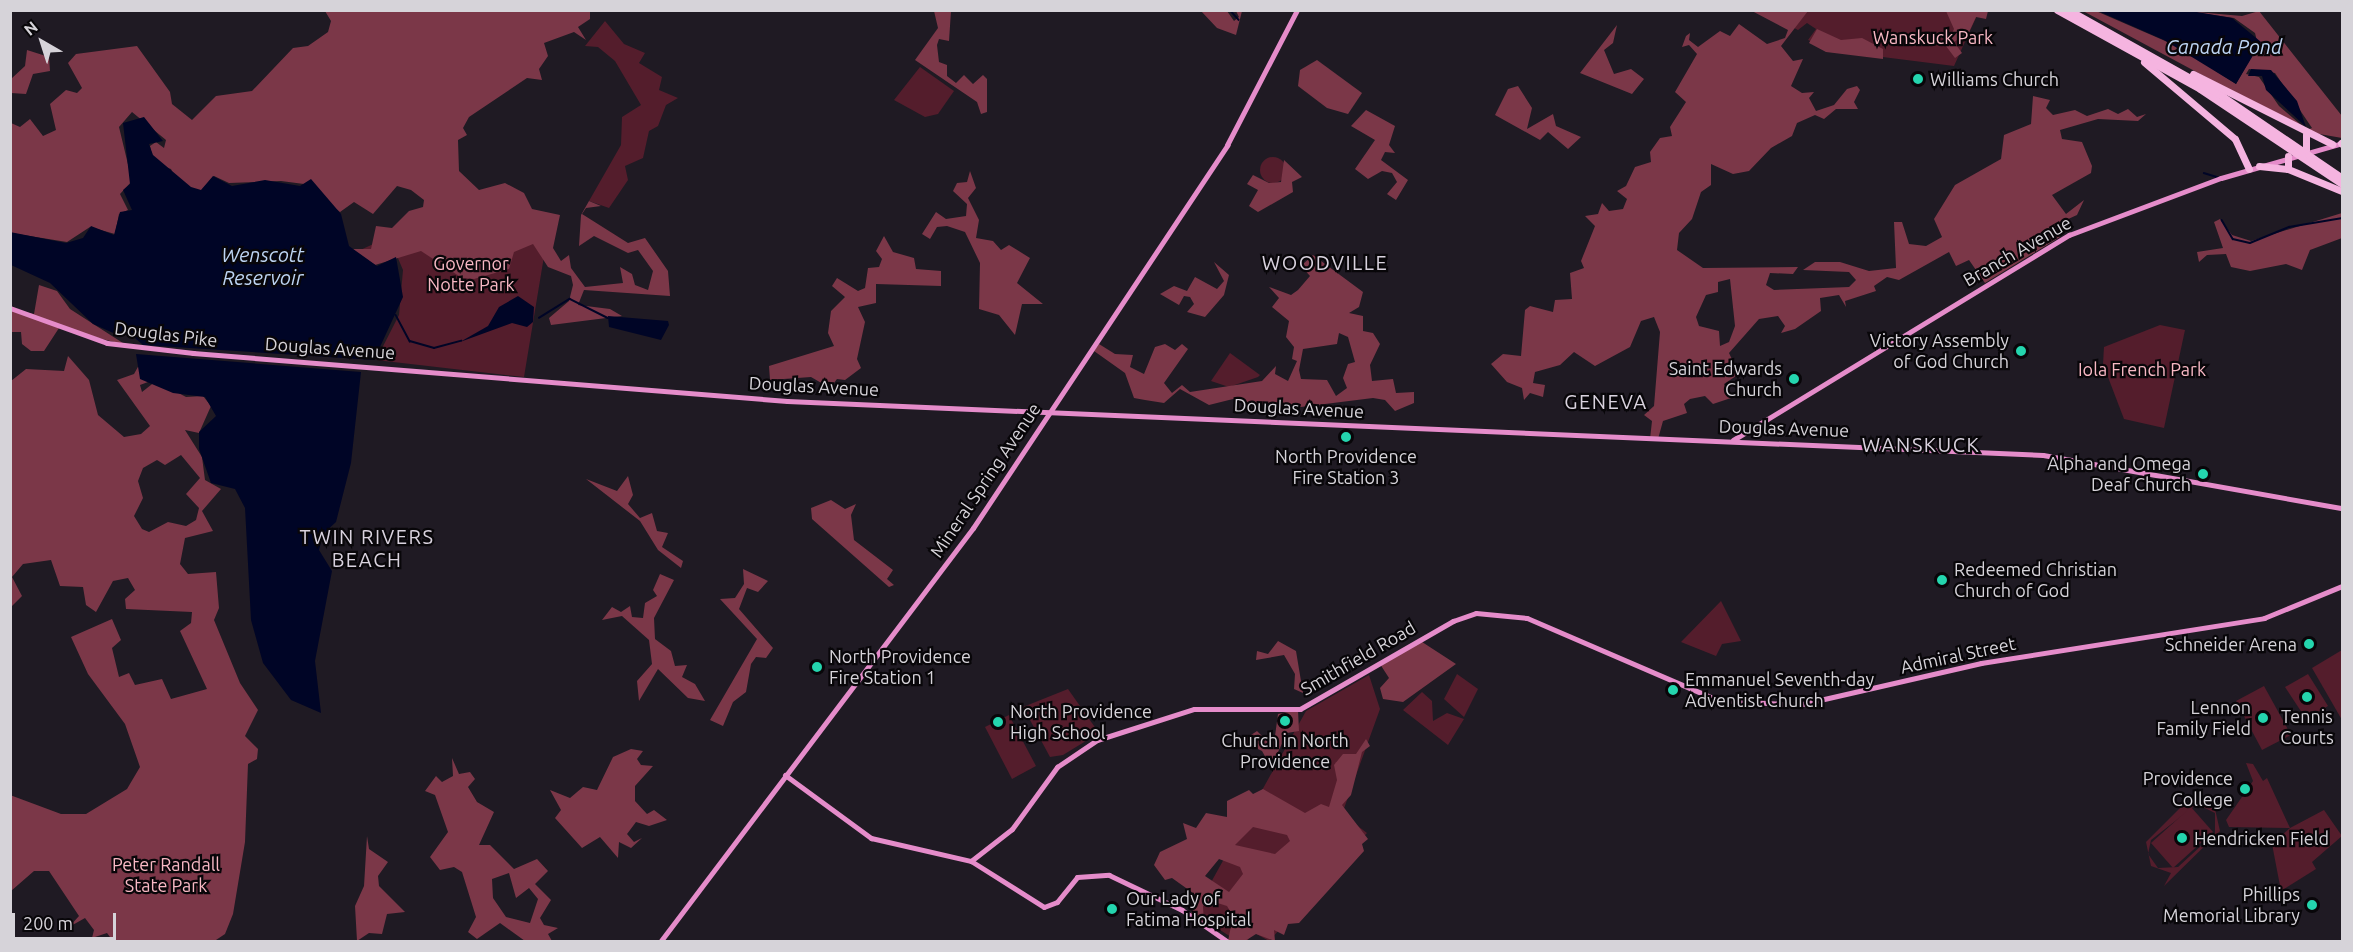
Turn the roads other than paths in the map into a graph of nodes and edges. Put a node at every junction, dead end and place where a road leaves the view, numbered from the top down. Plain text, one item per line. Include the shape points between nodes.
1 (1297, 10) edge
2 (2057, 10) edge
3 (2069, 10) edge
4 (2140, 49) junction
5 (2128, 50) junction
6 (2306, 134) junction
7 (2342, 143) edge
8 (2332, 144) junction
9 (2287, 145) junction
10 (2306, 150) junction
11 (2288, 156) junction
12 (2309, 160) junction
13 (2259, 166) junction
14 (2249, 169) junction
15 (2288, 169) junction
16 (2343, 178) edge
17 (2343, 184) edge
18 (2343, 191) edge
19 (10, 308) edge
20 (251, 357) joint
21 (1052, 409) junction
22 (1733, 440) junction
23 (2343, 508) edge
24 (2343, 586) edge
25 (1585, 645) joint
26 (785, 775) junction
27 (971, 861) junction
28 (660, 942) edge
29 (1228, 942) edge

1 - 21 main road, Mineral Spring Avenue via 1227,145
2 - 5 highway
3 - 4 highway
4 - 6 highway
4 - 9 highway
5 - 9 highway via 2200,89
5 - 14 highway via 2235,139
6 - 8 highway
6 - 10 highway via 2310,140
7 - 8 main road, Branch Avenue
8 - 10 main road, Branch Avenue
9 - 12 highway
10 - 11 main road, Branch Avenue
11 - 13 main road, Branch Avenue
11 - 15 highway
12 - 16 highway
12 - 17 highway
13 - 14 main road, Branch Avenue
13 - 15 highway
14 - 22 main road, Branch Avenue via 2069,235
15 - 18 highway
19 - 20 main road, Douglas Pike via 107,343
20 - 21 main road, Douglas Avenue via 787,401
21 - 22 main road, Douglas Avenue
21 - 26 main road, Mineral Spring Avenue via 925,594
22 - 23 main road, Douglas Avenue via 2043,455
24 - 25 main road, Admiral Street via 2264,618 1981,663 1802,705 1717,700
25 - 27 main road, Smithfield Road via 1520,616 1479,613 1453,621 1300,709 1194,709 1115,732 1057,766 1012,829
26 - 27 main road via 871,838
26 - 28 main road, Mineral Spring Avenue
27 - 29 main road via 1044,907 1058,902 1077,877 1109,875 1182,910

